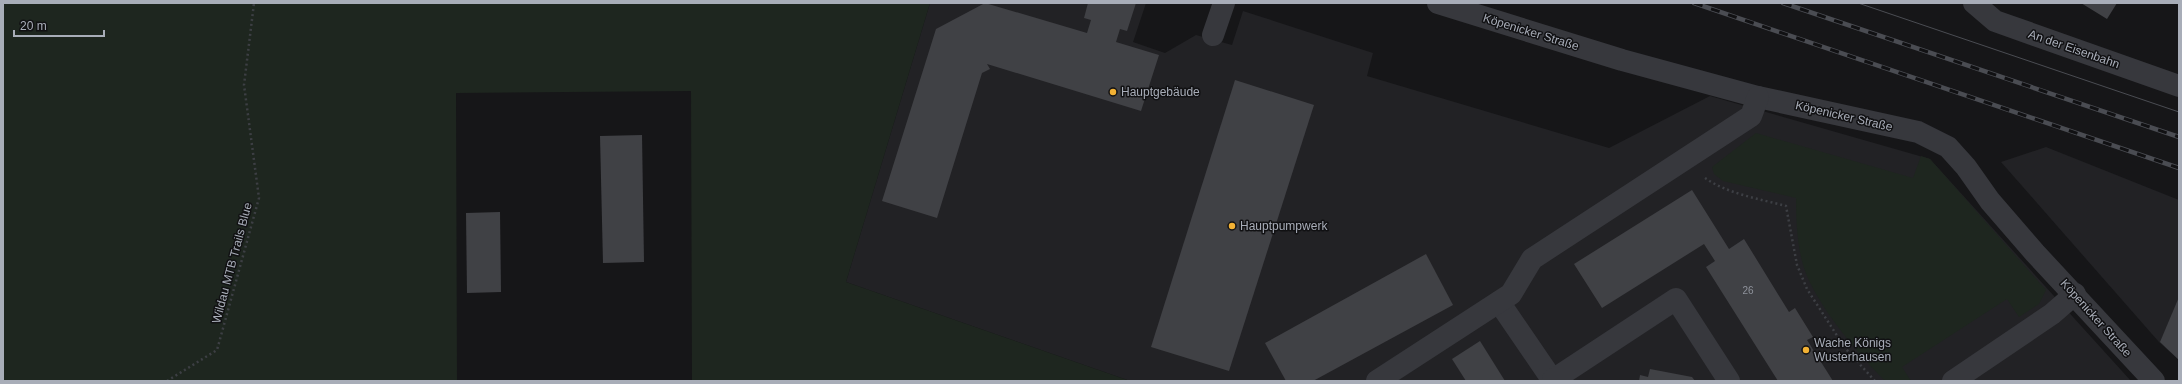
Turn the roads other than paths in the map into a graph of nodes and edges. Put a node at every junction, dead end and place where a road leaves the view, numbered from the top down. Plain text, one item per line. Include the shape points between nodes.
1 (1224, 3) edge
2 (1438, 3) edge
3 (1974, 3) edge
4 (1213, 34) dead end
5 (2179, 86) edge
6 (1758, 97) junction
7 (2075, 294) junction
8 (1499, 302) junction
9 (1377, 381) edge
10 (1553, 381) edge
11 (1729, 381) edge
12 (1953, 381) edge
13 (2154, 381) edge

1 - 4 street
2 - 6 street, Köpenicker Straße via 1622,60
3 - 5 street, An der Eisenbahn via 1995,21
6 - 7 street, Köpenicker Straße via 1918,132 1948,147 1995,207
6 - 8 street via 1751,116 1532,259 1511,294
7 - 12 street via 2052,314
7 - 13 street, Köpenicker Straße
8 - 9 street
8 - 10 street
10 - 11 street via 1676,299

